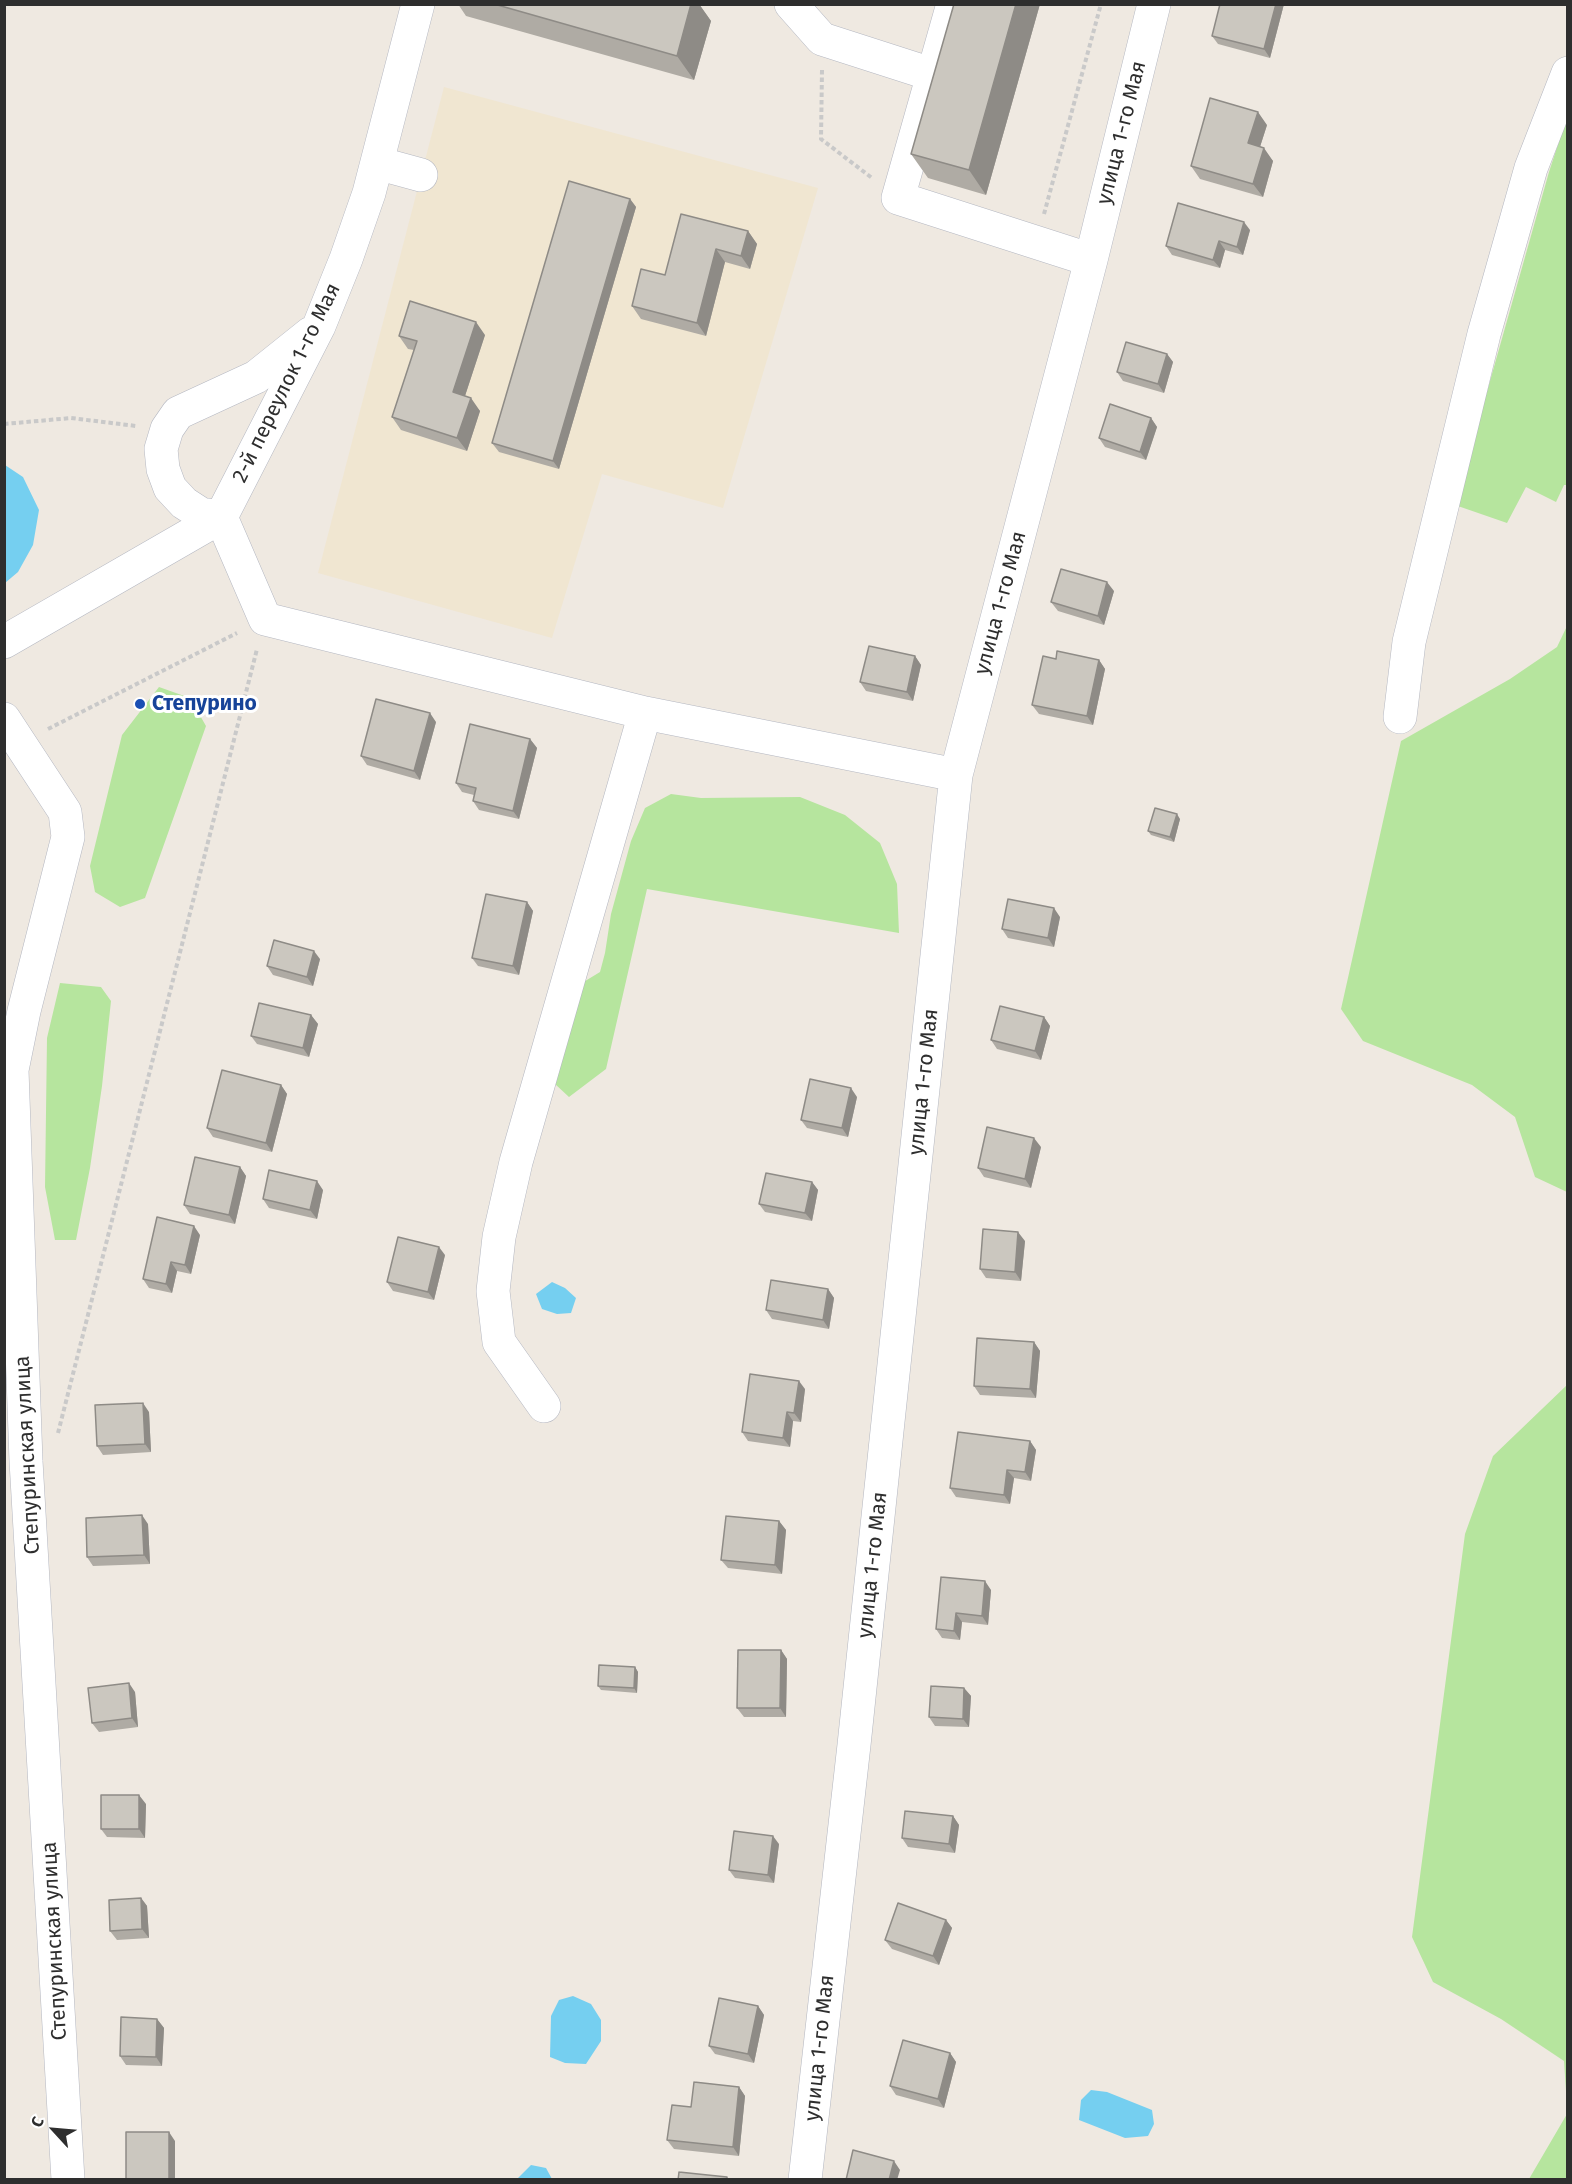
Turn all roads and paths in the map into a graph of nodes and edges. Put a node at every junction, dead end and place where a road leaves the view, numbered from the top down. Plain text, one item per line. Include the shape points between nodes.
1 (418, 4) edge
2 (791, 4) edge
3 (953, 4) edge
4 (1101, 4) edge
5 (1154, 4) edge
6 (822, 39) junction
7 (1568, 73) edge
8 (933, 75) junction
9 (377, 163) junction
10 (421, 175) dead end
11 (898, 198) junction
12 (1037, 241) junction
13 (1091, 260) junction
14 (319, 326) junction
15 (4, 424) edge
16 (167, 429) junction
17 (221, 517) junction
18 (265, 620) junction
19 (4, 642) edge
20 (645, 713) junction
21 (1400, 717) dead end
22 (12, 731) edge
23 (956, 775) junction
24 (544, 1406) dead end
25 (26, 1461) junction
26 (68, 2180) edge
27 (805, 2180) edge

1 - 9 street, 2-й переулок 1-го Мая
2 - 6 street
3 - 8 street
4 - 12 path
5 - 13 street, улица 1-го Мая
6 - 8 street
6 - 11 path via 821,139
7 - 21 street via 1531,168 1484,334 1409,642
8 - 11 street
9 - 10 street
9 - 14 street, 2-й переулок 1-го Мая
11 - 12 street
12 - 13 street
13 - 23 street, улица 1-го Мая
14 - 16 street via 256,377 178,413
14 - 17 street, 2-й переулок 1-го Мая
15 - 16 path via 71,418
16 - 17 street via 161,449 163,469 171,488 184,504 201,514
17 - 18 street
17 - 19 street
18 - 20 street
18 - 22 path
18 - 25 path via 56,1442
20 - 23 street
20 - 24 street via 516,1162 500,1237 493,1291 499,1342
22 - 25 street, Степуринская улица via 65,812 68,837 12,1070
23 - 27 street, улица 1-го Мая
25 - 26 street, Степуринская улица

